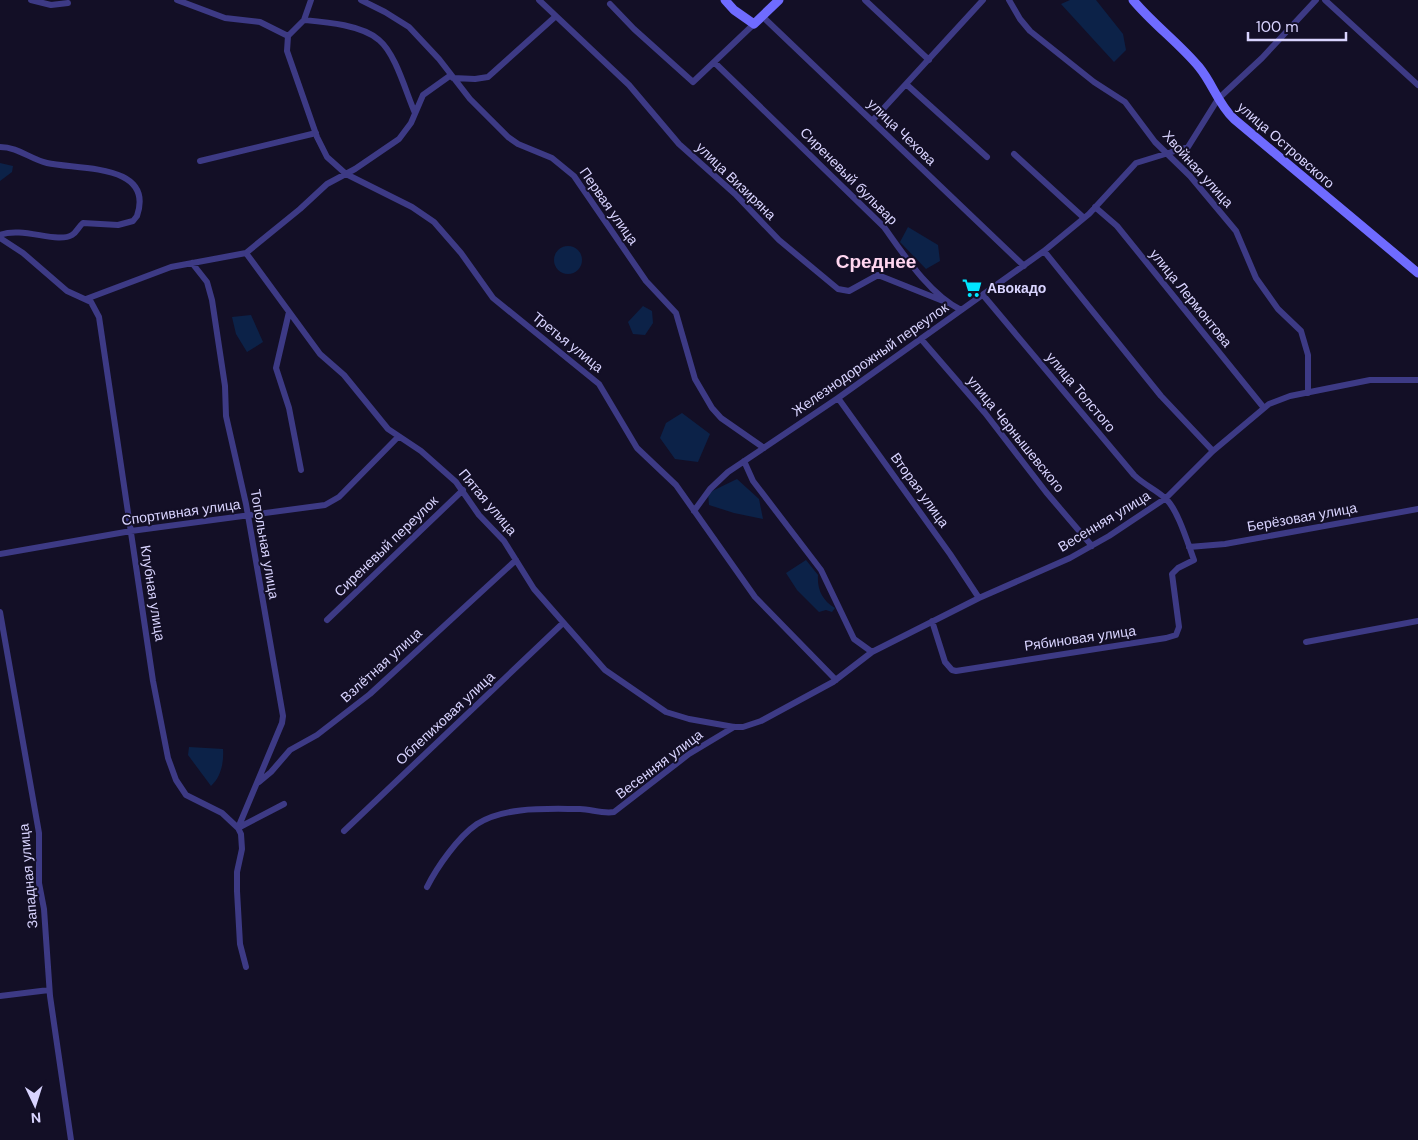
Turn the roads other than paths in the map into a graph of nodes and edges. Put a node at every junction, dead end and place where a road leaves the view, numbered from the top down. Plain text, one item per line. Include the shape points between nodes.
1 (30, 0) edge
2 (177, 0) edge
3 (311, 0) edge
4 (361, 0) edge
5 (540, 0) edge
6 (725, 0) edge
7 (779, 0) edge
8 (865, 0) edge
9 (983, 0) edge
10 (1009, 0) edge
11 (1133, 0) edge
12 (1316, 0) edge
13 (1325, 0) edge
14 (68, 3) dead end
15 (610, 4) dead end
16 (556, 16) junction
17 (762, 16) junction
18 (304, 20) junction
19 (754, 24) junction
20 (288, 36) junction
21 (929, 60) junction
22 (714, 62) junction
23 (452, 76) junction
24 (906, 84) junction
25 (1418, 85) edge
26 (1218, 100) junction
27 (415, 113) junction
28 (872, 120) junction
29 (316, 133) junction
30 (0, 147) edge
31 (1014, 154) dead end
32 (1166, 154) junction
33 (987, 157) dead end
34 (200, 161) dead end
35 (346, 174) junction
36 (1095, 207) junction
37 (1084, 218) junction
38 (0, 236) edge
39 (1044, 251) junction
40 (246, 253) junction
41 (192, 262) junction
42 (1024, 266) junction
43 (1418, 273) edge
44 (983, 295) junction
45 (86, 299) junction
46 (948, 303) junction
47 (961, 310) junction
48 (289, 312) junction
49 (921, 339) junction
50 (1418, 380) edge
51 (1308, 392) junction
52 (838, 398) junction
53 (1264, 408) junction
54 (398, 437) junction
55 (764, 448) junction
56 (1213, 451) junction
57 (744, 461) junction
58 (301, 470) dead end
59 (463, 490) junction
60 (1166, 498) junction
61 (1418, 509) edge
62 (694, 510) junction
63 (247, 515) junction
64 (131, 531) junction
65 (1092, 546) junction
66 (1189, 547) junction
67 (0, 554) edge
68 (516, 560) junction
69 (979, 598) junction
70 (0, 612) edge
71 (327, 620) dead end
72 (1418, 620) edge
73 (932, 621) junction
74 (563, 623) junction
75 (1306, 642) dead end
76 (872, 652) junction
77 (836, 680) junction
78 (734, 727) junction
79 (258, 782) junction
80 (284, 804) dead end
81 (238, 828) junction
82 (344, 831) dead end
83 (427, 887) dead end
84 (246, 967) dead end
85 (49, 990) junction
86 (0, 996) edge
87 (71, 1140) edge

1 - 14 street via 51,5
2 - 20 street via 225,18 260,22
3 - 18 street
4 - 23 street, Первая улица via 409,27
5 - 16 street, улица Визиряна
6 - 19 street
7 - 17 street
8 - 21 street
9 - 21 street
10 - 32 street, Хвойная улица via 1030,31 1094,82 1125,102
11 - 26 street, улица Островского via 1202,70
12 - 26 street, Железнодорожный переулок
13 - 25 street
15 - 22 street via 693,82
16 - 23 street via 488,77
16 - 46 street, улица Визиряна via 629,84 679,144 735,194 779,240 838,289 850,291 878,276
17 - 19 street
17 - 28 street, улица Чехова
18 - 20 street
18 - 27 street via 340,24 379,40 390,53
19 - 22 street
20 - 29 street, Третья улица via 288,59
21 - 24 street
22 - 46 street, Сиреневый бульвар via 884,227 903,256
23 - 27 street via 423,95
23 - 55 street, Первая улица via 470,99 508,136 518,144 552,158 574,176 646,281 676,313 693,373 712,408
24 - 28 street
24 - 33 street
26 - 32 street, Железнодорожный переулок via 1192,143 1183,150
26 - 43 street, улица Островского via 1247,132
27 - 35 street via 399,139
28 - 42 street, улица Чехова
29 - 34 street
29 - 35 street, Третья улица via 328,157
30 - 38 street via 14,148 52,164 121,174 134,185 140,202 137,216 126,224 83,223 75,233 66,237 17,232
31 - 37 street
32 - 36 street, Железнодорожный переулок via 1136,163
32 - 51 street, Хвойная улица via 1190,176 1236,231 1256,278 1278,309 1302,331 1308,355
35 - 40 street via 327,184
35 - 62 street, Третья улица via 412,207 434,222 493,298 599,384 637,448 668,477
36 - 37 street, Железнодорожный переулок
36 - 53 street, улица Лермонтова via 1117,226
37 - 39 street, Железнодорожный переулок
38 - 45 street via 66,291
39 - 42 street, Железнодорожный переулок
39 - 56 street via 1161,396
40 - 41 street
40 - 48 street, Пятая улица
41 - 45 street
41 - 63 street, Топольная улица via 207,282 212,300 225,386 226,416
42 - 44 street, Железнодорожный переулок
44 - 47 street, Железнодорожный переулок
44 - 60 street, улица Толстого via 1134,476
45 - 64 street, Клубная улица via 96,308 99,317
46 - 47 street, Сиреневый бульвар
47 - 49 street, Железнодорожный переулок
48 - 54 street, Пятая улица via 320,354 344,375 380,421
48 - 58 street via 276,368 289,408
49 - 52 street, Железнодорожный переулок
49 - 65 street, улица Чернышевского via 985,412
50 - 51 street, Весенняя улица via 1382,379
51 - 53 street, Весенняя улица
52 - 55 street, Железнодорожный переулок
52 - 69 street, Вторая улица
53 - 56 street, Весенняя улица
54 - 59 street, Пятая улица via 432,459
54 - 63 street, Спортивная улица via 333,502
55 - 57 street, Железнодорожный переулок
56 - 60 street, Весенняя улица
57 - 62 street, Железнодорожный переулок via 718,479
57 - 76 street via 754,480 821,570 854,639
59 - 68 street, Пятая улица
59 - 71 street, Сиреневый переулок
60 - 65 street, Весенняя улица
60 - 66 street
61 - 66 street, Берёзовая улица via 1225,544
62 - 77 street, Третья улица via 755,597
63 - 64 street, Спортивная улица
63 - 79 street, Топольная улица via 283,716
64 - 67 street, Спортивная улица
64 - 81 street, Клубная улица via 168,758 176,780 191,800 214,808
65 - 69 street, Весенняя улица
66 - 73 street, Рябиновая улица via 1194,560 1172,574 1180,627 1176,635 1166,638 956,671 945,662
68 - 74 street, Пятая улица via 534,589
68 - 79 street, Взлётная улица via 370,694 317,735 290,750
69 - 73 street, Весенняя улица
70 - 85 street, Западная улица via 39,833 39,883
72 - 75 street
73 - 76 street, Весенняя улица
74 - 78 street, Пятая улица via 605,670 656,706 689,720
74 - 82 street, Облепиховая улица
76 - 77 street, Весенняя улица
77 - 78 street, Весенняя улица via 761,721
78 - 83 street, Весенняя улица via 689,754 614,812 583,809 518,811 477,824 437,867
79 - 81 street, Топольная улица
80 - 81 street
81 - 84 street via 243,842 237,881 238,931
85 - 86 street
85 - 87 street, Западная улица

